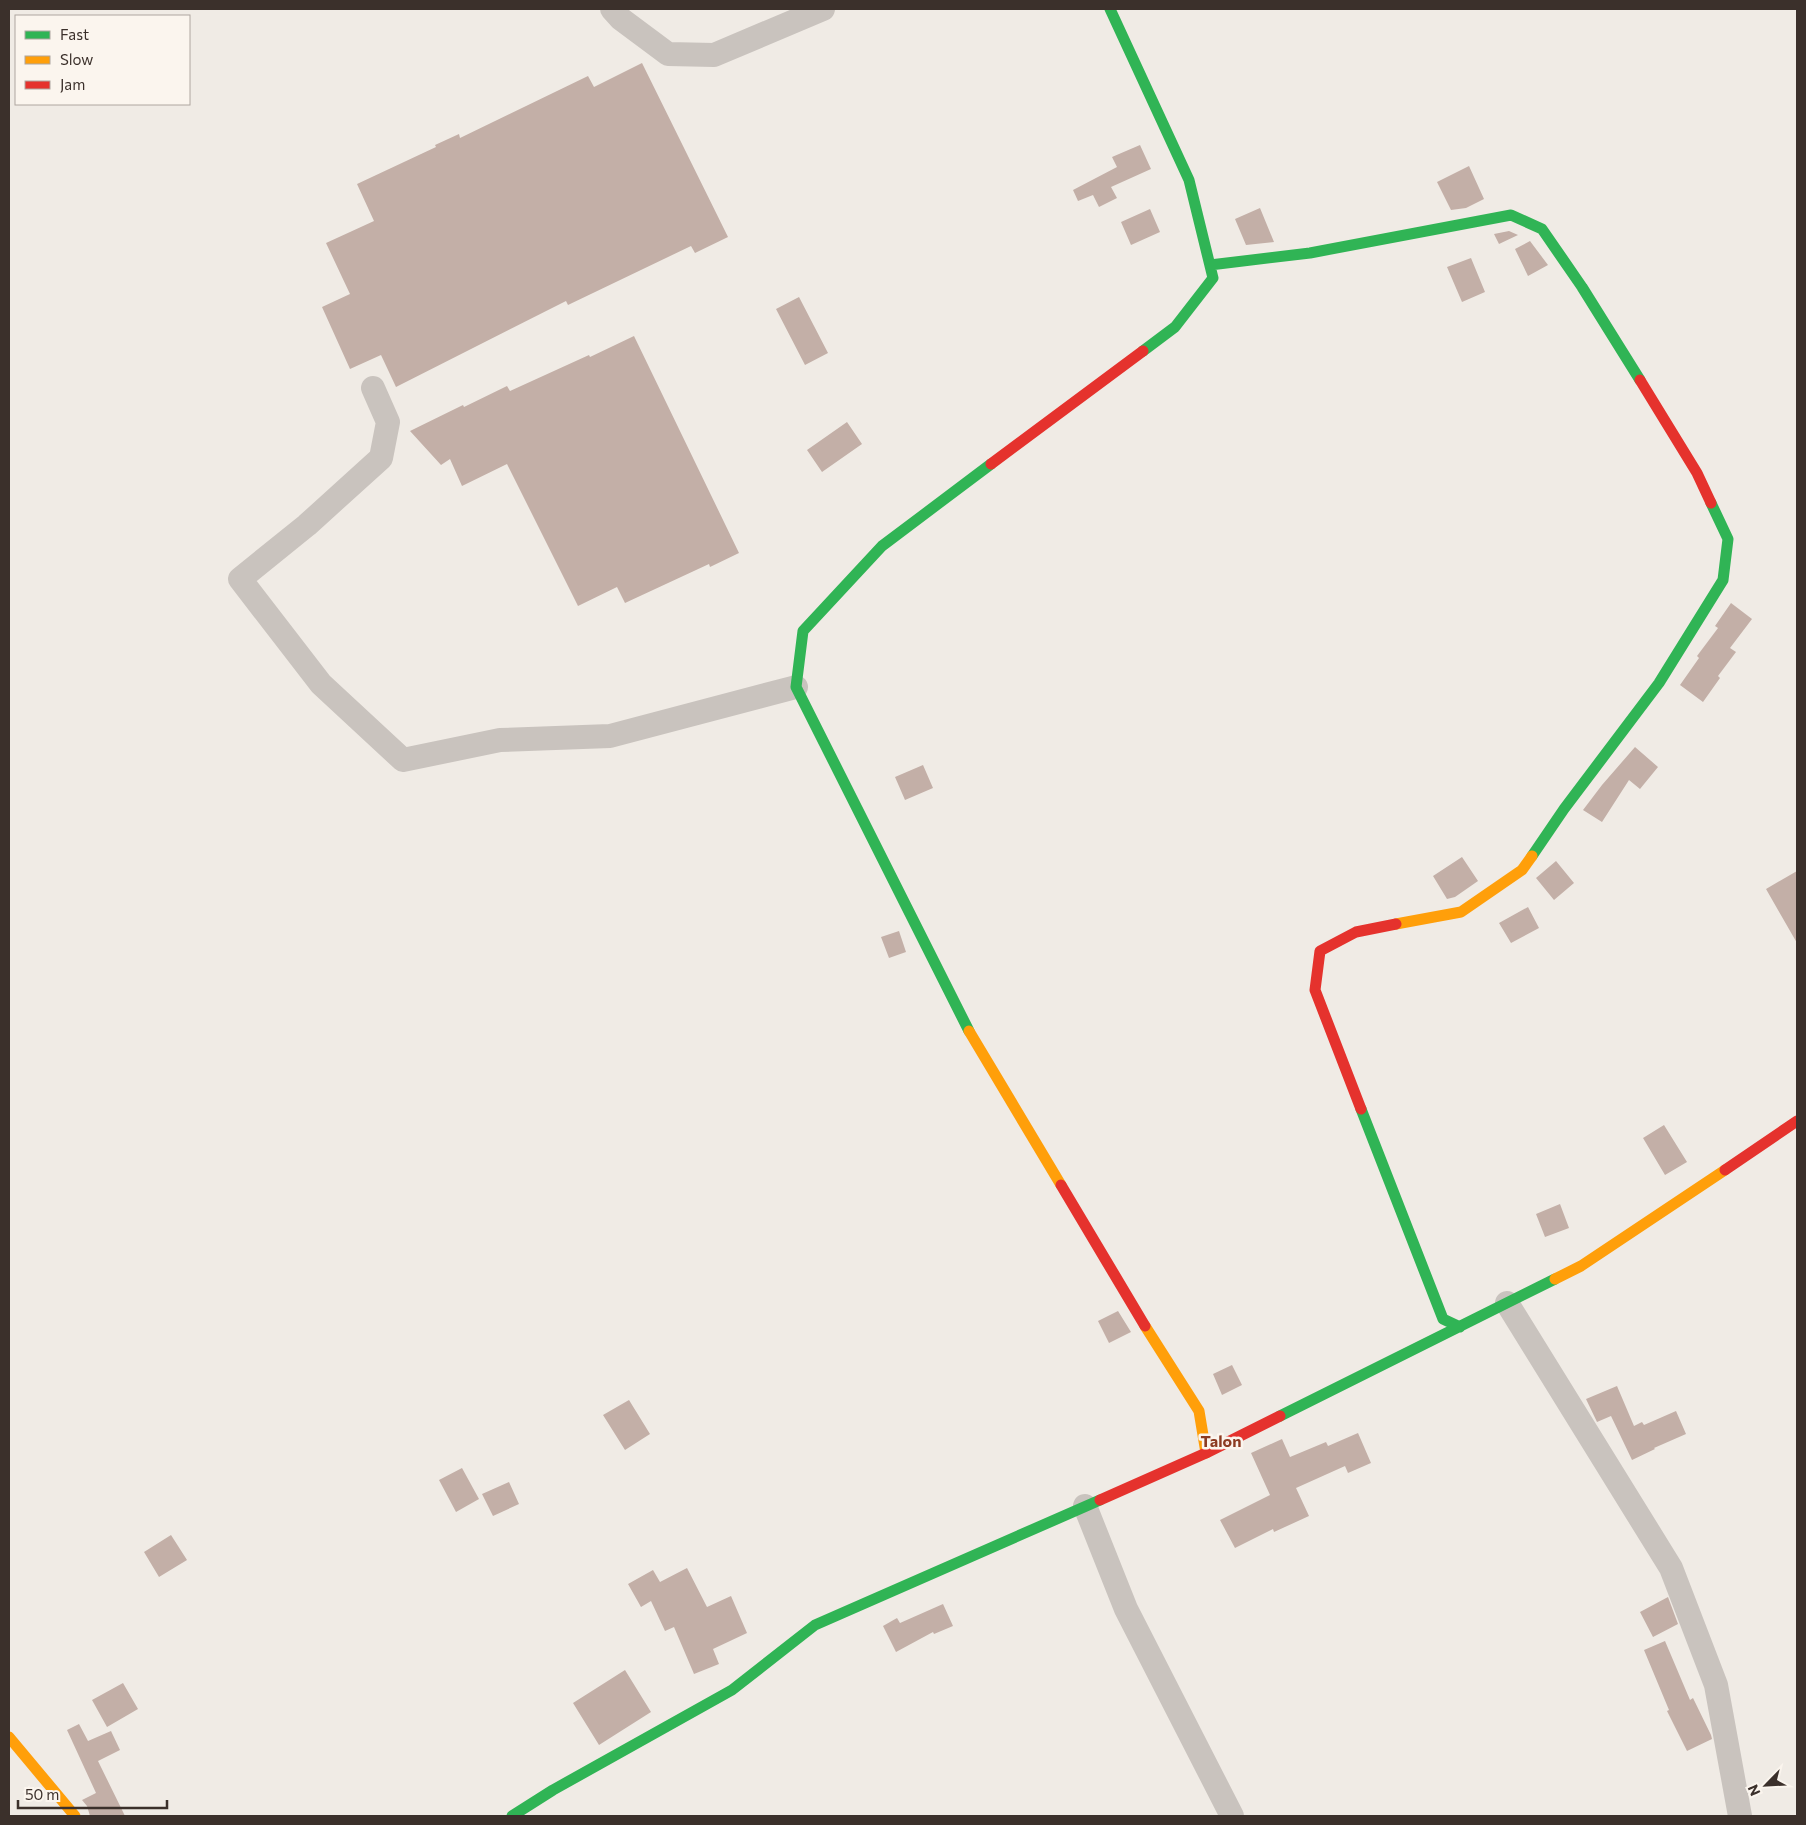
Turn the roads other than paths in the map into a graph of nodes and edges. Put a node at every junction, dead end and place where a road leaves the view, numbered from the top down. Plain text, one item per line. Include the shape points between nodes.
1 (612, 9) edge
2 (823, 9) edge
3 (1110, 9) edge
4 (1210, 265) junction
5 (373, 388) dead end
6 (796, 687) junction
7 (1797, 1121) edge
8 (1507, 1303) junction
9 (1460, 1328) junction
10 (1206, 1453) junction
11 (1085, 1506) junction
12 (9, 1737) edge
13 (75, 1816) edge
14 (512, 1816) edge
15 (1232, 1816) edge
16 (1740, 1816) edge

1 - 2 street via 668,54 714,55
3 - 4 street via 1189,180
4 - 6 street via 1214,278 1175,327 882,546 803,631
4 - 9 street via 1310,253 1511,214 1542,228 1697,473 1728,539 1723,580 1659,683 1522,870 1461,912 1356,932 1320,951 1316,990 1443,1319
5 - 6 street via 388,422 381,458 240,579 321,684 403,760 500,740 610,736
6 - 10 street via 977,1047 1199,1411
7 - 8 street via 1581,1266
8 - 9 street
8 - 16 street via 1670,1568 1716,1685
9 - 10 street
10 - 11 street
11 - 14 street via 815,1625 732,1690
11 - 15 street via 1126,1609
12 - 13 street

